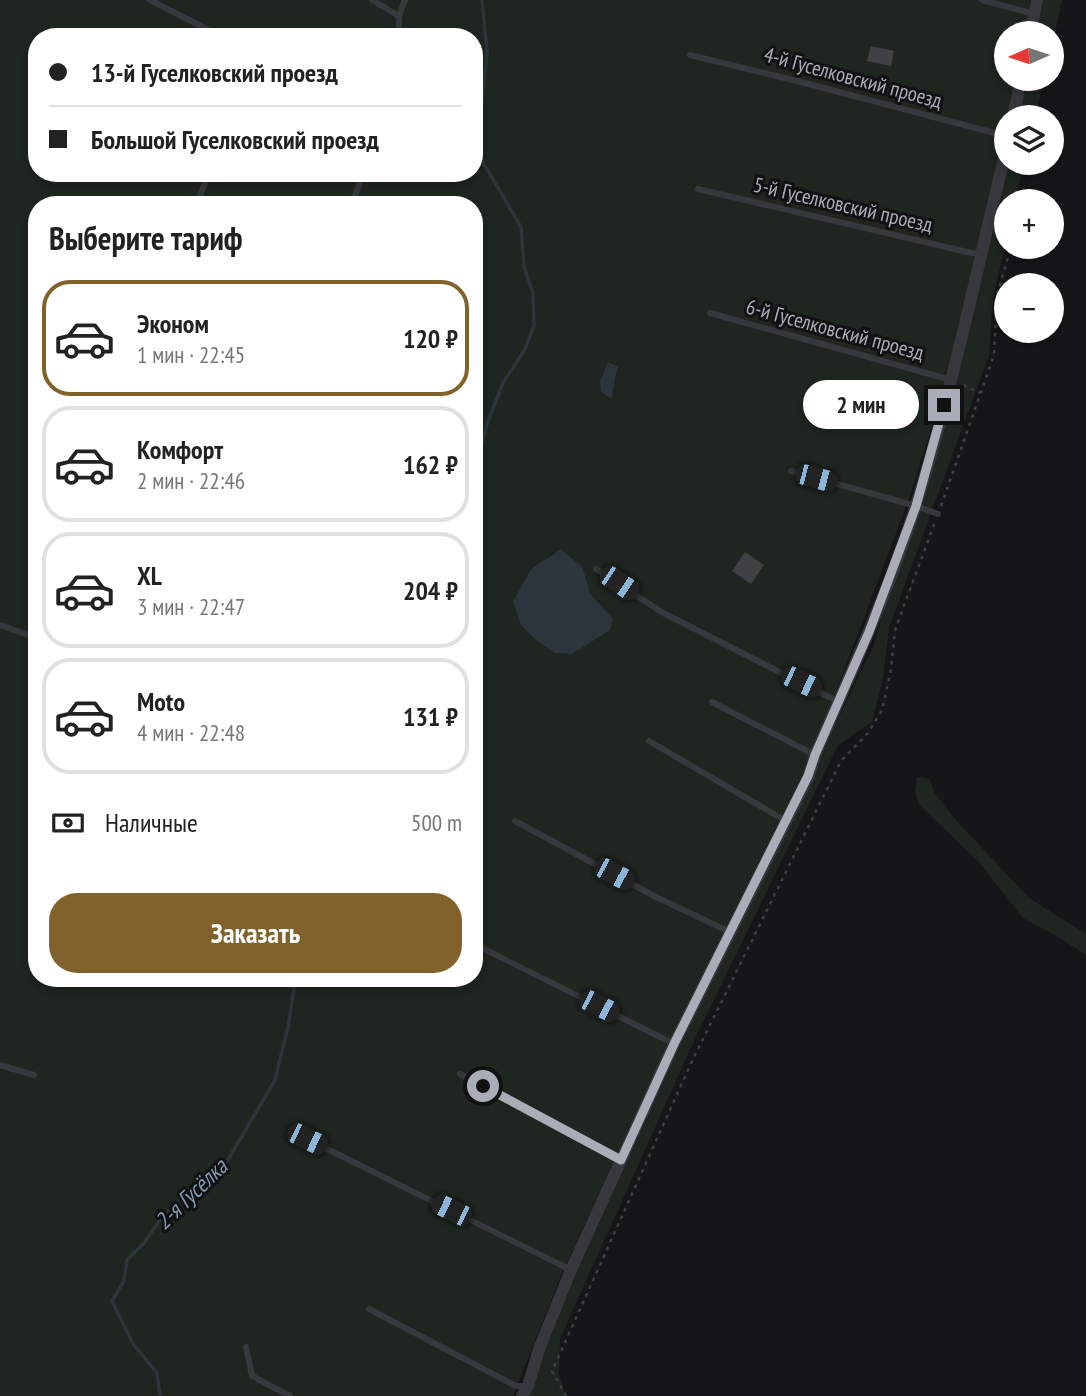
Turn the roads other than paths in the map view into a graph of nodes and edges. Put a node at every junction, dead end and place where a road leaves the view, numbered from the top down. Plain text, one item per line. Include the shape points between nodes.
1 (150, 0) edge
2 (372, 0) edge
3 (405, 0) edge
4 (982, 0) edge
5 (1037, 0) edge
6 (1034, 14) junction
7 (400, 16) junction
8 (1033, 21) edge
9 (204, 28) edge
10 (399, 28) edge
11 (690, 55) dead end
12 (994, 133) edge
13 (1000, 175) edge
14 (698, 189) dead end
15 (980, 255) junction
16 (710, 313) dead end
17 (951, 380) junction
18 (791, 471) dead end
19 (916, 506) junction
20 (938, 514) dead end
21 (596, 569) dead end
22 (0, 625) edge
23 (28, 635) edge
24 (712, 702) dead end
25 (839, 702) junction
26 (649, 741) dead end
27 (815, 755) junction
28 (515, 821) dead end
29 (786, 821) junction
30 (730, 932) junction
31 (483, 948) edge
32 (674, 1044) junction
33 (0, 1065) edge
34 (460, 1074) dead end
35 (34, 1075) dead end
36 (307, 1139) dead end
37 (621, 1160) junction
38 (571, 1269) junction
39 (369, 1309) dead end
40 (246, 1347) dead end
41 (525, 1391) edge
42 (290, 1396) edge

1 - 9 lane
2 - 7 lane
3 - 7 lane
4 - 6 lane
5 - 6 street
6 - 8 street
7 - 10 lane
11 - 12 lane, 4-й Гуселковский проезд
13 - 15 street
14 - 15 lane, 5-й Гуселковский проезд
15 - 17 street
16 - 17 lane, 6-й Гуселковский проезд
17 - 19 street
18 - 19 lane
19 - 20 lane
19 - 25 street
21 - 25 lane via 663,613
22 - 23 lane
24 - 27 lane
25 - 27 street
26 - 29 lane
27 - 29 street
28 - 30 lane
29 - 30 street
30 - 32 street
31 - 32 lane
32 - 37 street
33 - 35 lane
34 - 37 lane
36 - 38 lane
37 - 38 street
38 - 41 street
39 - 41 lane
40 - 42 lane via 251,1376

